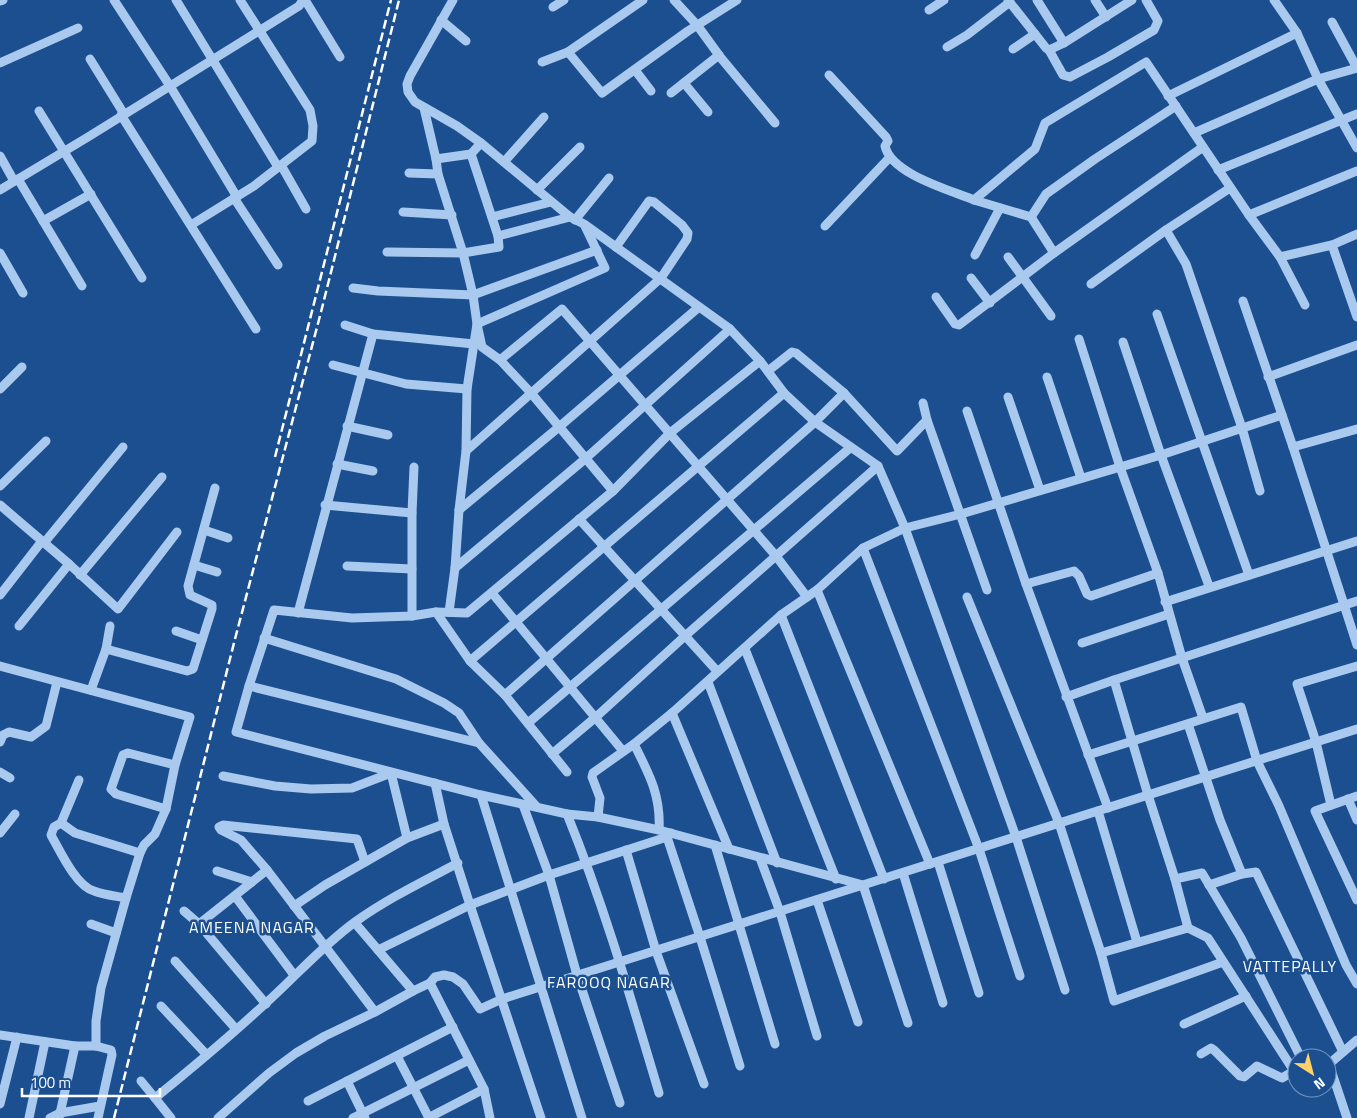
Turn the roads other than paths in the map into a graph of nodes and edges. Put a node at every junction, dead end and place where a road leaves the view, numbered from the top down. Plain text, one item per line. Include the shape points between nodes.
1 (114, 0) edge
2 (176, 0) edge
3 (240, 0) edge
4 (305, 0) edge
5 (453, 0) edge
6 (564, 0) edge
7 (643, 0) edge
8 (674, 0) edge
9 (737, 0) edge
10 (944, 0) edge
11 (1037, 0) edge
12 (1094, 0) edge
13 (1132, 0) edge
14 (1146, 0) edge
15 (1274, 0) edge
16 (1009, 1) edge
17 (553, 7) dead end
18 (929, 10) dead end
19 (1106, 17) junction
20 (441, 20) junction
21 (1332, 22) dead end
22 (697, 25) junction
23 (78, 28) dead end
24 (260, 31) junction
25 (1297, 33) junction
26 (1035, 34) junction
27 (466, 41) dead end
28 (1064, 42) junction
29 (947, 46) dead end
30 (1014, 50) dead end
31 (1049, 50) junction
32 (568, 52) junction
33 (719, 55) junction
34 (340, 57) dead end
35 (90, 59) dead end
36 (212, 60) junction
37 (0, 62) edge
38 (542, 62) dead end
39 (1357, 68) edge
40 (634, 70) junction
41 (829, 76) dead end
42 (1318, 78) junction
43 (684, 83) junction
44 (170, 86) junction
45 (651, 91) dead end
46 (671, 93) dead end
47 (1168, 96) junction
48 (1176, 106) junction
49 (424, 108) junction
50 (39, 111) dead end
51 (708, 112) dead end
52 (1357, 114) edge
53 (123, 115) junction
54 (544, 117) dead end
55 (1343, 120) junction
56 (775, 123) dead end
57 (1194, 133) junction
58 (482, 143) junction
59 (580, 147) dead end
60 (1203, 147) junction
61 (1357, 148) edge
62 (64, 151) junction
63 (471, 154) junction
64 (0, 156) edge
65 (890, 157) junction
66 (436, 159) junction
67 (504, 162) junction
68 (280, 166) junction
69 (1218, 170) junction
70 (408, 172) dead end
71 (1357, 172) edge
72 (438, 174) junction
73 (609, 178) dead end
74 (16, 180) junction
75 (1230, 188) junction
76 (0, 190) edge
77 (537, 190) junction
78 (91, 194) junction
79 (236, 198) junction
80 (974, 200) junction
81 (551, 202) junction
82 (1000, 208) junction
83 (306, 209) dead end
84 (403, 212) dead end
85 (452, 215) junction
86 (1249, 215) junction
87 (492, 217) junction
88 (1031, 217) junction
89 (573, 218) junction
90 (43, 221) junction
91 (584, 224) junction
92 (191, 225) junction
93 (824, 226) dead end
94 (1166, 230) junction
95 (1357, 234) edge
96 (498, 236) junction
97 (1332, 245) junction
98 (616, 247) junction
99 (597, 250) junction
100 (387, 252) dead end
101 (463, 253) junction
102 (0, 254) edge
103 (975, 254) dead end
104 (1054, 254) junction
105 (1008, 257) dead end
106 (1280, 257) junction
107 (278, 266) dead end
108 (142, 278) dead end
109 (661, 278) junction
110 (971, 278) dead end
111 (1023, 278) junction
112 (1091, 284) dead end
113 (82, 286) dead end
114 (353, 288) dead end
115 (23, 293) dead end
116 (473, 295) junction
117 (936, 297) dead end
118 (1242, 301) dead end
119 (990, 303) junction
120 (1305, 305) dead end
121 (699, 307) junction
122 (1157, 314) dead end
123 (1051, 316) dead end
124 (1357, 317) edge
125 (477, 324) junction
126 (344, 325) dead end
127 (730, 329) junction
128 (256, 330) dead end
129 (372, 334) junction
130 (1079, 338) dead end
131 (590, 341) junction
132 (1123, 342) dead end
133 (474, 344) junction
134 (1357, 345) edge
135 (500, 360) junction
136 (760, 361) junction
137 (333, 365) dead end
138 (22, 367) dead end
139 (768, 371) junction
140 (363, 373) junction
141 (619, 376) junction
142 (1048, 377) dead end
143 (1268, 377) junction
144 (0, 389) edge
145 (467, 389) junction
146 (531, 393) junction
147 (784, 393) junction
148 (844, 393) junction
149 (1008, 397) dead end
150 (923, 403) dead end
151 (644, 404) junction
152 (966, 411) dead end
153 (1282, 415) junction
154 (927, 420) junction
155 (815, 422) junction
156 (347, 426) junction
157 (559, 427) junction
158 (1242, 428) junction
159 (1357, 429) edge
160 (670, 433) junction
161 (388, 435) dead end
162 (46, 441) dead end
163 (1202, 442) junction
164 (122, 447) dead end
165 (1293, 447) junction
166 (850, 448) junction
167 (466, 451) junction
168 (1161, 455) junction
169 (585, 458) junction
170 (337, 464) junction
171 (878, 466) junction
172 (414, 467) dead end
173 (699, 467) junction
174 (1120, 467) junction
175 (373, 472) dead end
176 (162, 477) dead end
177 (1081, 478) junction
178 (0, 486) edge
179 (215, 488) dead end
180 (613, 490) junction
181 (1040, 490) junction
182 (1260, 491) dead end
183 (728, 500) junction
184 (998, 502) junction
185 (0, 505) edge
186 (326, 505) junction
187 (459, 510) junction
188 (412, 513) junction
189 (961, 514) junction
190 (579, 519) junction
191 (905, 528) junction
192 (204, 530) junction
193 (754, 530) junction
194 (177, 532) dead end
195 (228, 538) dead end
196 (1357, 541) edge
197 (43, 542) junction
198 (604, 547) junction
199 (862, 548) junction
200 (1326, 551) junction
201 (776, 556) junction
202 (69, 564) junction
203 (194, 565) junction
204 (347, 566) dead end
205 (454, 568) junction
206 (412, 569) junction
207 (217, 572) dead end
208 (1158, 573) junction
209 (1249, 574) junction
210 (80, 575) junction
211 (635, 580) junction
212 (1026, 584) junction
213 (1209, 586) junction
214 (816, 590) junction
215 (987, 590) dead end
216 (492, 593) junction
217 (0, 595) edge
218 (807, 597) junction
219 (968, 597) dead end
220 (1357, 601) edge
221 (1165, 602) junction
222 (1344, 605) junction
223 (661, 609) junction
224 (298, 612) junction
225 (436, 612) junction
226 (449, 612) junction
227 (1169, 614) junction
228 (781, 615) junction
229 (412, 616) junction
230 (516, 622) junction
231 (19, 626) dead end
232 (110, 626) dead end
233 (176, 631) dead end
234 (685, 636) junction
235 (264, 638) junction
236 (202, 640) junction
237 (1082, 643) dead end
238 (1357, 645) edge
239 (106, 649) junction
240 (745, 649) junction
241 (546, 658) junction
242 (1182, 658) junction
243 (470, 661) junction
244 (0, 666) edge
245 (1357, 666) edge
246 (717, 672) junction
247 (1114, 680) junction
248 (57, 682) junction
249 (708, 682) junction
250 (249, 686) junction
251 (571, 687) junction
252 (91, 690) junction
253 (505, 695) junction
254 (1066, 697) junction
255 (672, 713) junction
256 (596, 717) junction
257 (1202, 718) junction
258 (528, 723) junction
259 (1188, 724) junction
260 (1357, 729) edge
261 (0, 742) edge
262 (1133, 742) junction
263 (1316, 742) junction
264 (479, 743) junction
265 (634, 744) junction
266 (623, 751) junction
267 (552, 754) junction
268 (1088, 755) junction
269 (1257, 761) junction
270 (175, 765) junction
271 (0, 772) edge
272 (391, 772) junction
273 (567, 772) dead end
274 (222, 776) dead end
275 (1205, 777) junction
276 (10, 778) dead end
277 (78, 780) dead end
278 (435, 782) junction
279 (481, 795) junction
280 (1148, 796) junction
281 (1357, 796) edge
282 (1348, 800) junction
283 (523, 804) junction
284 (1331, 805) junction
285 (537, 808) junction
286 (1108, 808) junction
287 (166, 809) junction
288 (1098, 811) junction
289 (15, 814) dead end
290 (567, 814) junction
291 (598, 817) junction
292 (1357, 820) edge
293 (61, 823) junction
294 (1059, 823) junction
295 (444, 824) junction
296 (659, 830) junction
297 (0, 833) edge
298 (669, 835) junction
299 (1016, 837) junction
300 (407, 838) junction
301 (715, 845) junction
302 (729, 849) junction
303 (979, 849) junction
304 (626, 850) junction
305 (140, 853) junction
306 (760, 858) junction
307 (365, 862) junction
308 (587, 863) junction
309 (777, 863) junction
310 (934, 863) junction
311 (458, 864) junction
312 (267, 870) junction
313 (216, 871) dead end
314 (903, 873) junction
315 (549, 874) junction
316 (1242, 874) junction
317 (836, 878) junction
318 (1175, 878) junction
319 (884, 879) junction
320 (252, 882) junction
321 (863, 885) junction
322 (1209, 885) junction
323 (510, 891) junction
324 (235, 896) junction
325 (126, 898) junction
326 (817, 900) junction
327 (1357, 900) edge
328 (470, 905) junction
329 (294, 906) junction
330 (184, 910) dead end
331 (780, 912) junction
332 (354, 923) junction
333 (91, 924) dead end
334 (199, 924) junction
335 (740, 924) junction
336 (1188, 928) junction
337 (116, 933) junction
338 (700, 937) junction
339 (1138, 942) junction
340 (325, 948) junction
341 (378, 950) junction
342 (656, 951) junction
343 (1101, 953) junction
344 (175, 961) dead end
345 (620, 962) junction
346 (1223, 962) junction
347 (294, 975) junction
348 (578, 975) junction
349 (1020, 976) dead end
350 (430, 983) junction
351 (1357, 984) edge
352 (540, 987) junction
353 (412, 990) junction
354 (1065, 990) dead end
355 (979, 993) dead end
356 (1246, 996) junction
357 (502, 999) junction
358 (942, 1003) dead end
359 (266, 1004) junction
360 (161, 1006) dead end
361 (375, 1012) junction
362 (858, 1022) dead end
363 (908, 1023) dead end
364 (1184, 1024) dead end
365 (452, 1028) junction
366 (236, 1029) junction
367 (0, 1035) edge
368 (817, 1036) dead end
369 (17, 1037) junction
370 (1357, 1040) edge
371 (45, 1042) junction
372 (775, 1044) dead end
373 (75, 1046) junction
374 (96, 1046) junction
375 (1296, 1048) edge
376 (1343, 1052) junction
377 (206, 1054) junction
378 (1201, 1054) dead end
379 (397, 1056) junction
380 (1337, 1057) edge
381 (1287, 1058) edge
382 (468, 1060) junction
383 (740, 1066) dead end
384 (4, 1070) edge
385 (1287, 1076) edge
386 (140, 1081) dead end
387 (347, 1081) junction
388 (704, 1084) dead end
389 (413, 1088) junction
390 (484, 1089) junction
391 (1337, 1090) edge
392 (660, 1093) dead end
393 (155, 1098) junction
394 (308, 1101) dead end
395 (620, 1103) dead end
396 (0, 1104) edge
397 (100, 1106) junction
398 (59, 1115) edge
399 (364, 1116) edge
400 (29, 1118) edge
401 (50, 1118) edge
402 (98, 1118) edge
403 (171, 1118) edge
404 (218, 1118) edge
405 (353, 1118) edge
406 (428, 1118) edge
407 (490, 1118) edge
408 (541, 1118) edge
409 (582, 1118) edge
410 (1347, 1118) edge

1 - 44 street
2 - 36 street
3 - 24 street
4 - 24 street
4 - 34 street
5 - 20 street
6 - 17 street
7 - 32 street
8 - 22 street
9 - 22 street
10 - 18 street
11 - 28 street
12 - 19 street
13 - 19 street
14 - 31 street via 1158,21 1154,30 1078,73 1070,77 1063,75
15 - 25 street
16 - 26 street
16 - 29 street via 967,35
19 - 28 street
20 - 27 street
20 - 49 street via 407,84 410,97
21 - 39 street
22 - 33 street
22 - 40 street
23 - 37 street
24 - 36 street
24 - 68 street via 310,110 313,126 312,141
25 - 42 street
25 - 47 street
26 - 30 street
26 - 31 street
28 - 31 street
32 - 38 street
32 - 40 street via 602,93
33 - 43 street
33 - 56 street
35 - 53 street
36 - 44 street
36 - 68 street
39 - 42 street
40 - 45 street
41 - 65 street via 886,137 888,142 884,146
42 - 55 street
42 - 57 street
43 - 46 street
43 - 51 street
44 - 53 street
44 - 79 street
47 - 48 street
47 - 80 street via 1146,62 1045,123 1035,149
48 - 57 street
48 - 88 street via 1046,194
49 - 58 street
49 - 66 street
50 - 62 street
52 - 55 street
53 - 62 street
53 - 92 street
54 - 67 street
55 - 61 street
55 - 69 street
57 - 60 street
58 - 63 street
58 - 67 street
59 - 77 street
60 - 69 street
60 - 104 street
62 - 74 street
62 - 78 street
63 - 66 street
63 - 87 street
64 - 74 street
65 - 80 street via 911,174
65 - 93 street
66 - 72 street
67 - 77 street
68 - 79 street
68 - 83 street
69 - 75 street
70 - 72 street
71 - 86 street
72 - 85 street
73 - 89 street
74 - 76 street
74 - 90 street
75 - 86 street
75 - 94 street
77 - 81 street
78 - 90 street
78 - 108 street
79 - 92 street
79 - 107 street
80 - 82 street
81 - 87 street
81 - 89 street
82 - 88 street
82 - 103 street
84 - 85 street
85 - 101 street
86 - 106 street
87 - 96 street
88 - 104 street
89 - 91 street
89 - 96 street
90 - 113 street
91 - 98 street
91 - 99 street
92 - 128 street
94 - 112 street
94 - 158 street via 1186,264
95 - 97 street
96 - 101 street via 499,247
97 - 106 street
97 - 124 street
98 - 109 street
98 - 109 street via 647,203 654,202 688,232 687,239
99 - 116 street
99 - 125 street via 605,268
100 - 101 street
101 - 116 street
102 - 115 street
104 - 111 street
105 - 111 street
106 - 120 street
109 - 121 street
109 - 131 street
110 - 119 street
111 - 119 street
111 - 123 street
114 - 116 street
116 - 125 street
117 - 119 street via 959,325
118 - 143 street
121 - 127 street
121 - 141 street
122 - 163 street
125 - 133 street
125 - 135 street via 482,347
126 - 129 street
127 - 136 street
127 - 151 street
129 - 133 street
129 - 140 street
130 - 174 street
131 - 135 street via 562,309
131 - 141 street
131 - 146 street
132 - 168 street
133 - 145 street
134 - 143 street
135 - 146 street
136 - 139 street
136 - 160 street
137 - 140 street
138 - 144 street
139 - 147 street
139 - 148 street via 792,352 796,353
140 - 145 street via 406,384
140 - 156 street
141 - 151 street
141 - 157 street
142 - 177 street
143 - 153 street
145 - 167 street
146 - 157 street
146 - 167 street
147 - 155 street
147 - 173 street
148 - 154 street via 897,451
148 - 155 street
149 - 181 street
150 - 154 street
151 - 160 street
151 - 169 street
152 - 184 street
153 - 158 street
153 - 165 street
154 - 189 street
155 - 166 street
155 - 183 street
156 - 161 street
156 - 170 street
157 - 169 street
157 - 187 street
158 - 163 street
158 - 182 street
159 - 165 street
160 - 173 street
160 - 180 street
162 - 178 street
163 - 168 street
163 - 209 street
164 - 197 street
165 - 200 street
166 - 171 street
166 - 193 street
167 - 187 street
168 - 174 street
168 - 213 street
169 - 180 street
169 - 205 street
170 - 175 street
170 - 186 street
171 - 191 street
171 - 201 street
172 - 188 street
173 - 183 street
173 - 198 street
174 - 177 street
174 - 208 street
176 - 210 street
177 - 181 street
179 - 192 street
180 - 190 street
181 - 184 street
183 - 193 street
183 - 211 street
184 - 189 street
184 - 212 street
185 - 197 street
186 - 188 street
186 - 224 street
187 - 205 street
188 - 206 street
189 - 191 street
189 - 215 street
190 - 198 street
190 - 216 street
191 - 199 street
191 - 299 street
192 - 195 street
192 - 203 street
193 - 201 street
193 - 223 street
194 - 210 street via 118,609
196 - 200 street
197 - 202 street
197 - 217 street
198 - 211 street
198 - 230 street
199 - 214 street
199 - 303 street
200 - 209 street
200 - 222 street
201 - 218 street
201 - 234 street
202 - 210 street
202 - 231 street
203 - 207 street
203 - 236 street via 188,591 212,605
204 - 206 street
205 - 226 street
206 - 229 street
208 - 212 street via 1091,596 1086,594 1080,576 1074,572
208 - 221 street
209 - 213 street
211 - 223 street
211 - 241 street
212 - 254 street
213 - 221 street
214 - 218 street
214 - 310 street
216 - 226 street via 467,613
216 - 230 street
218 - 228 street
219 - 294 street
220 - 222 street
221 - 227 street
222 - 238 street
222 - 242 street
223 - 234 street
223 - 251 street
224 - 229 street via 352,618
224 - 235 street via 274,610
225 - 226 street
225 - 229 street
225 - 243 street
227 - 237 street
227 - 242 street
228 - 240 street
228 - 319 street
230 - 241 street
230 - 243 street
232 - 239 street
233 - 236 street
234 - 246 street
234 - 256 street
235 - 250 street
235 - 264 street via 396,679 459,713
236 - 239 street via 191,671
239 - 252 street
240 - 246 street
240 - 317 street
241 - 251 street
241 - 253 street
242 - 247 street
242 - 257 street
243 - 253 street
244 - 248 street
245 - 263 street via 1297,684
246 - 249 street
247 - 254 street
247 - 262 street
248 - 252 street
248 - 261 street via 43,730 31,737 8,732
249 - 255 street
249 - 309 street
250 - 264 street
250 - 272 street via 236,732
251 - 256 street
251 - 258 street
252 - 270 street via 190,717
253 - 258 street
254 - 268 street
255 - 265 street
255 - 302 street
256 - 266 street
256 - 267 street
257 - 259 street
257 - 269 street via 1241,706
258 - 267 street
259 - 262 street
259 - 275 street
260 - 263 street
262 - 268 street
262 - 280 street
263 - 269 street
263 - 284 street
264 - 285 street
265 - 266 street
265 - 296 street via 658,798
266 - 291 street via 593,773 600,798
267 - 273 street
268 - 286 street
269 - 275 street
269 - 351 street
270 - 287 street
270 - 287 street via 128,753 123,755 111,789 116,794
271 - 276 street
272 - 274 street via 352,788 311,789
272 - 278 street
272 - 300 street
275 - 280 street
275 - 316 street
277 - 293 street
278 - 279 street
278 - 295 street
279 - 283 street
279 - 323 street
280 - 286 street
280 - 318 street
281 - 282 street
282 - 284 street
282 - 292 street
283 - 285 street
283 - 315 street
284 - 327 street via 1315,811
285 - 290 street
286 - 288 street
287 - 305 street via 155,834
288 - 294 street
288 - 339 street
289 - 297 street
290 - 291 street
290 - 308 street
291 - 296 street
293 - 305 street via 74,833
293 - 325 street via 54,827 51,835 81,882 93,891
294 - 299 street
294 - 343 street
295 - 300 street
295 - 311 street
296 - 298 street
298 - 301 street
298 - 304 street
298 - 338 street
299 - 303 street
299 - 354 street
300 - 307 street
301 - 302 street
301 - 335 street
302 - 306 street
303 - 310 street
303 - 349 street
304 - 308 street
304 - 342 street
305 - 325 street
306 - 309 street
306 - 331 street
307 - 312 street via 357,840 220,826 221,830 241,840
307 - 329 street
308 - 315 street
308 - 345 street
309 - 317 street
310 - 314 street
310 - 355 street
311 - 328 street
311 - 332 street via 400,893
312 - 320 street
312 - 329 street
313 - 320 street
314 - 319 street
314 - 358 street
315 - 323 street
315 - 348 street
316 - 322 street
316 - 376 street via 1256,872
317 - 321 street
318 - 322 street via 1202,873
318 - 336 street
319 - 321 street
320 - 324 street
321 - 326 street
321 - 363 street
322 - 375 street via 1241,938
323 - 328 street
323 - 352 street
324 - 334 street
324 - 347 street
325 - 337 street
326 - 331 street
326 - 362 street
328 - 341 street
328 - 357 street
329 - 340 street
330 - 334 street
331 - 335 street
331 - 368 street
332 - 340 street
332 - 341 street
333 - 337 street
334 - 359 street
335 - 338 street
335 - 372 street
336 - 339 street
336 - 346 street via 1208,938
337 - 374 street via 101,988
338 - 342 street
338 - 383 street
339 - 343 street
340 - 347 street
340 - 361 street
341 - 353 street
342 - 345 street
342 - 388 street
343 - 346 street via 1114,1001
344 - 366 street
345 - 348 street
345 - 392 street
346 - 356 street
347 - 359 street
348 - 352 street
348 - 395 street
350 - 353 street
350 - 357 street via 435,977 452,977 463,984 480,1009
350 - 365 street
352 - 357 street
352 - 409 street
353 - 361 street
356 - 364 street
356 - 381 street
357 - 408 street
359 - 366 street
360 - 377 street
361 - 404 street via 296,1053
365 - 379 street
365 - 382 street
366 - 377 street
367 - 369 street
369 - 371 street
369 - 384 street
370 - 376 street
371 - 373 street
371 - 400 street
373 - 374 street
373 - 398 street
374 - 397 street via 108,1048 112,1053
376 - 380 street
377 - 393 street
378 - 385 street via 1211,1048 1240,1076 1244,1077 1257,1066 1282,1078
379 - 387 street
379 - 389 street
382 - 389 street
382 - 390 street
384 - 396 street
386 - 393 street
387 - 394 street
387 - 399 street
389 - 399 street
389 - 406 street
390 - 406 street
390 - 407 street
391 - 410 street
393 - 403 street
397 - 398 street
397 - 402 street
398 - 401 street
399 - 405 street

